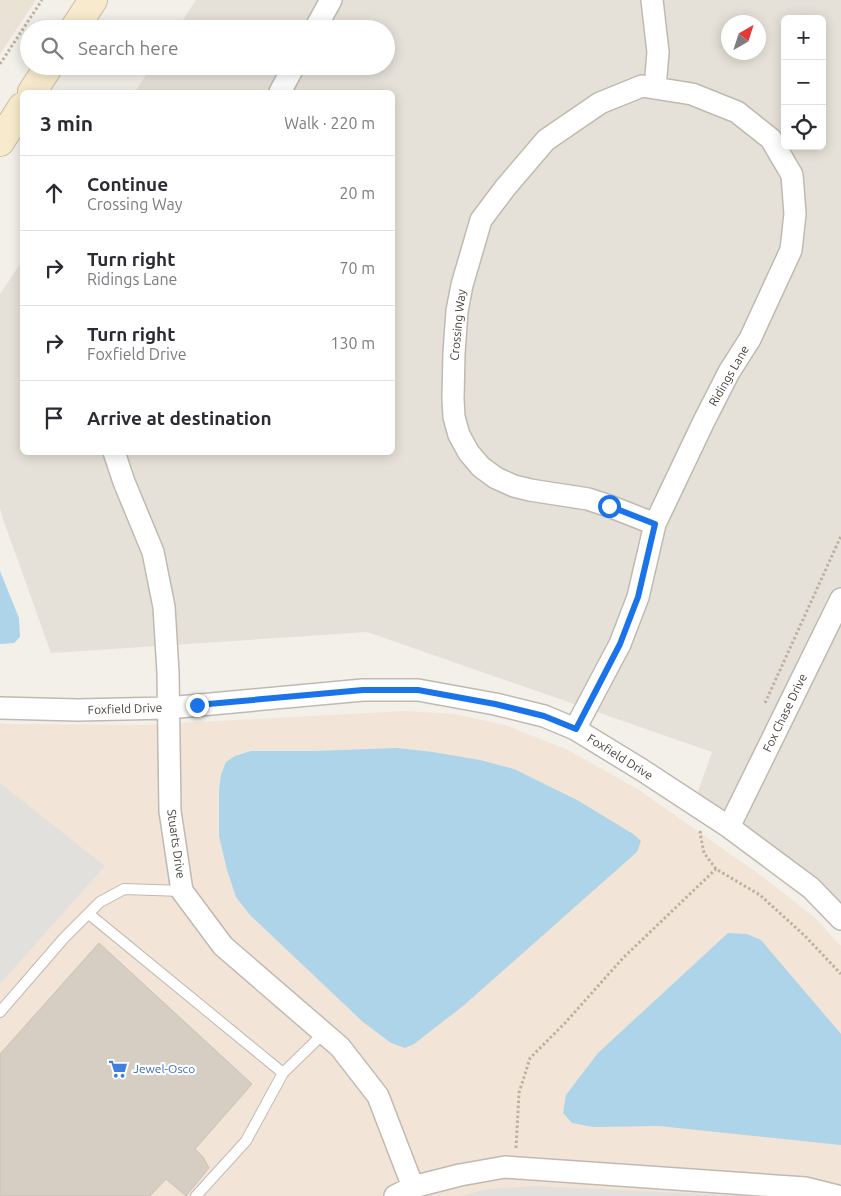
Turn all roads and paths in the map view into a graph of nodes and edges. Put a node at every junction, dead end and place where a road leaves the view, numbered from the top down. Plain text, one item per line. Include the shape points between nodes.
1 (42, 0) edge
2 (93, 0) edge
3 (331, 0) edge
4 (652, 0) edge
5 (29, 20) edge
6 (80, 20) edge
7 (320, 20) edge
8 (20, 34) edge
9 (0, 64) edge
10 (43, 75) edge
11 (289, 75) edge
12 (655, 88) junction
13 (33, 90) edge
14 (281, 90) edge
15 (20, 110) edge
16 (0, 142) edge
17 (115, 455) edge
18 (655, 524) junction
19 (841, 599) edge
20 (0, 708) edge
21 (168, 708) junction
22 (576, 729) junction
23 (729, 827) junction
24 (182, 891) junction
25 (88, 914) junction
26 (841, 919) edge
27 (841, 974) edge
28 (0, 1012) edge
29 (324, 1033) junction
30 (283, 1073) junction
31 (516, 1151) dead end
32 (404, 1192) edge
33 (824, 1195) edge
34 (196, 1196) edge

1 - 5 path
2 - 6 main road
3 - 7 street
4 - 12 street via 658,52
8 - 9 path
10 - 13 main road
11 - 14 street
12 - 18 street, Ridings Lane via 692,94 737,112 771,139 792,175 794,214 791,250 787,259 750,340 729,372
12 - 18 street, Crossing Way via 642,86 600,103 546,140 481,220 457,311 453,399 459,435 481,467 496,478 530,490 588,499
15 - 16 main road
17 - 21 street, Stuarts Drive via 153,552 164,606
18 - 22 street, Ridings Lane via 638,597 620,644
19 - 23 street, Fox Chase Drive
20 - 21 street, Foxfield Drive
21 - 22 street, Foxfield Drive via 363,690 418,690 544,716
21 - 24 street, Stuarts Drive via 170,811
22 - 23 street, Foxfield Drive
23 - 26 street, Foxfield Drive via 811,888
24 - 25 lane via 124,889 100,902
24 - 29 street, Stuarts Drive via 223,946
25 - 28 lane
25 - 30 lane
27 - 31 path via 760,895 716,869 623,958 530,1058 519,1093
29 - 30 lane
29 - 32 street, Stuarts Drive via 340,1047 378,1096
30 - 34 lane via 246,1142
32 - 33 street via 460,1175 505,1166 805,1188

